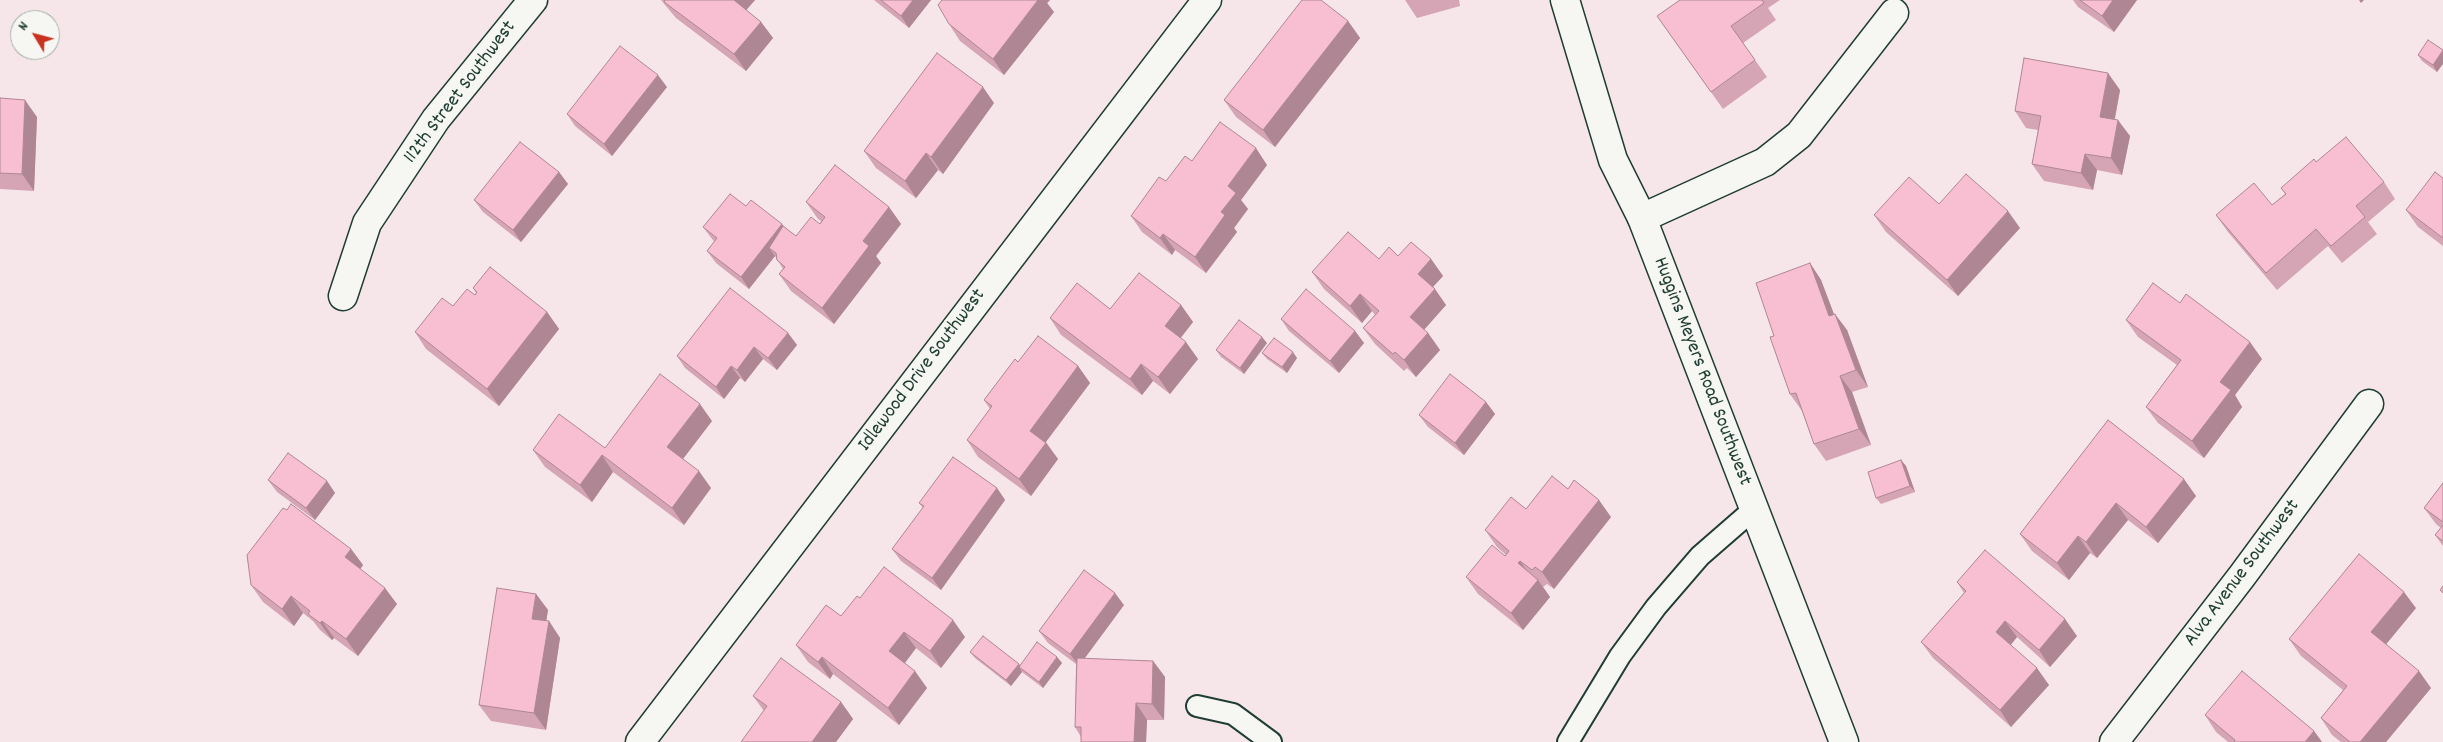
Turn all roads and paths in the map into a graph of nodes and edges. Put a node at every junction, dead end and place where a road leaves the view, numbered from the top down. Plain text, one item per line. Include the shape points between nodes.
1 (533, 0) edge
2 (1207, 0) edge
3 (1565, 0) edge
4 (1894, 13) dead end
5 (1642, 218) junction
6 (343, 296) dead end
7 (2369, 404) dead end
8 (1754, 509) junction
9 (1197, 706) dead end
10 (640, 742) edge
11 (1271, 742) edge
12 (1568, 742) edge
13 (1844, 742) edge
14 (2114, 742) edge

1 - 6 street, 112th Street Southwest via 436,119 367,224
2 - 10 street, Idlewood Drive Southwest
3 - 5 street, Huggins Meyers Road Southwest via 1613,160
4 - 5 street via 1799,135 1765,162
5 - 8 street, Huggins Meyers Road Southwest
7 - 14 street, Alva Avenue Southwest
8 - 12 lane via 1700,556 1656,607 1620,656
8 - 13 street, Huggins Meyers Road Southwest
9 - 11 lane via 1232,714

